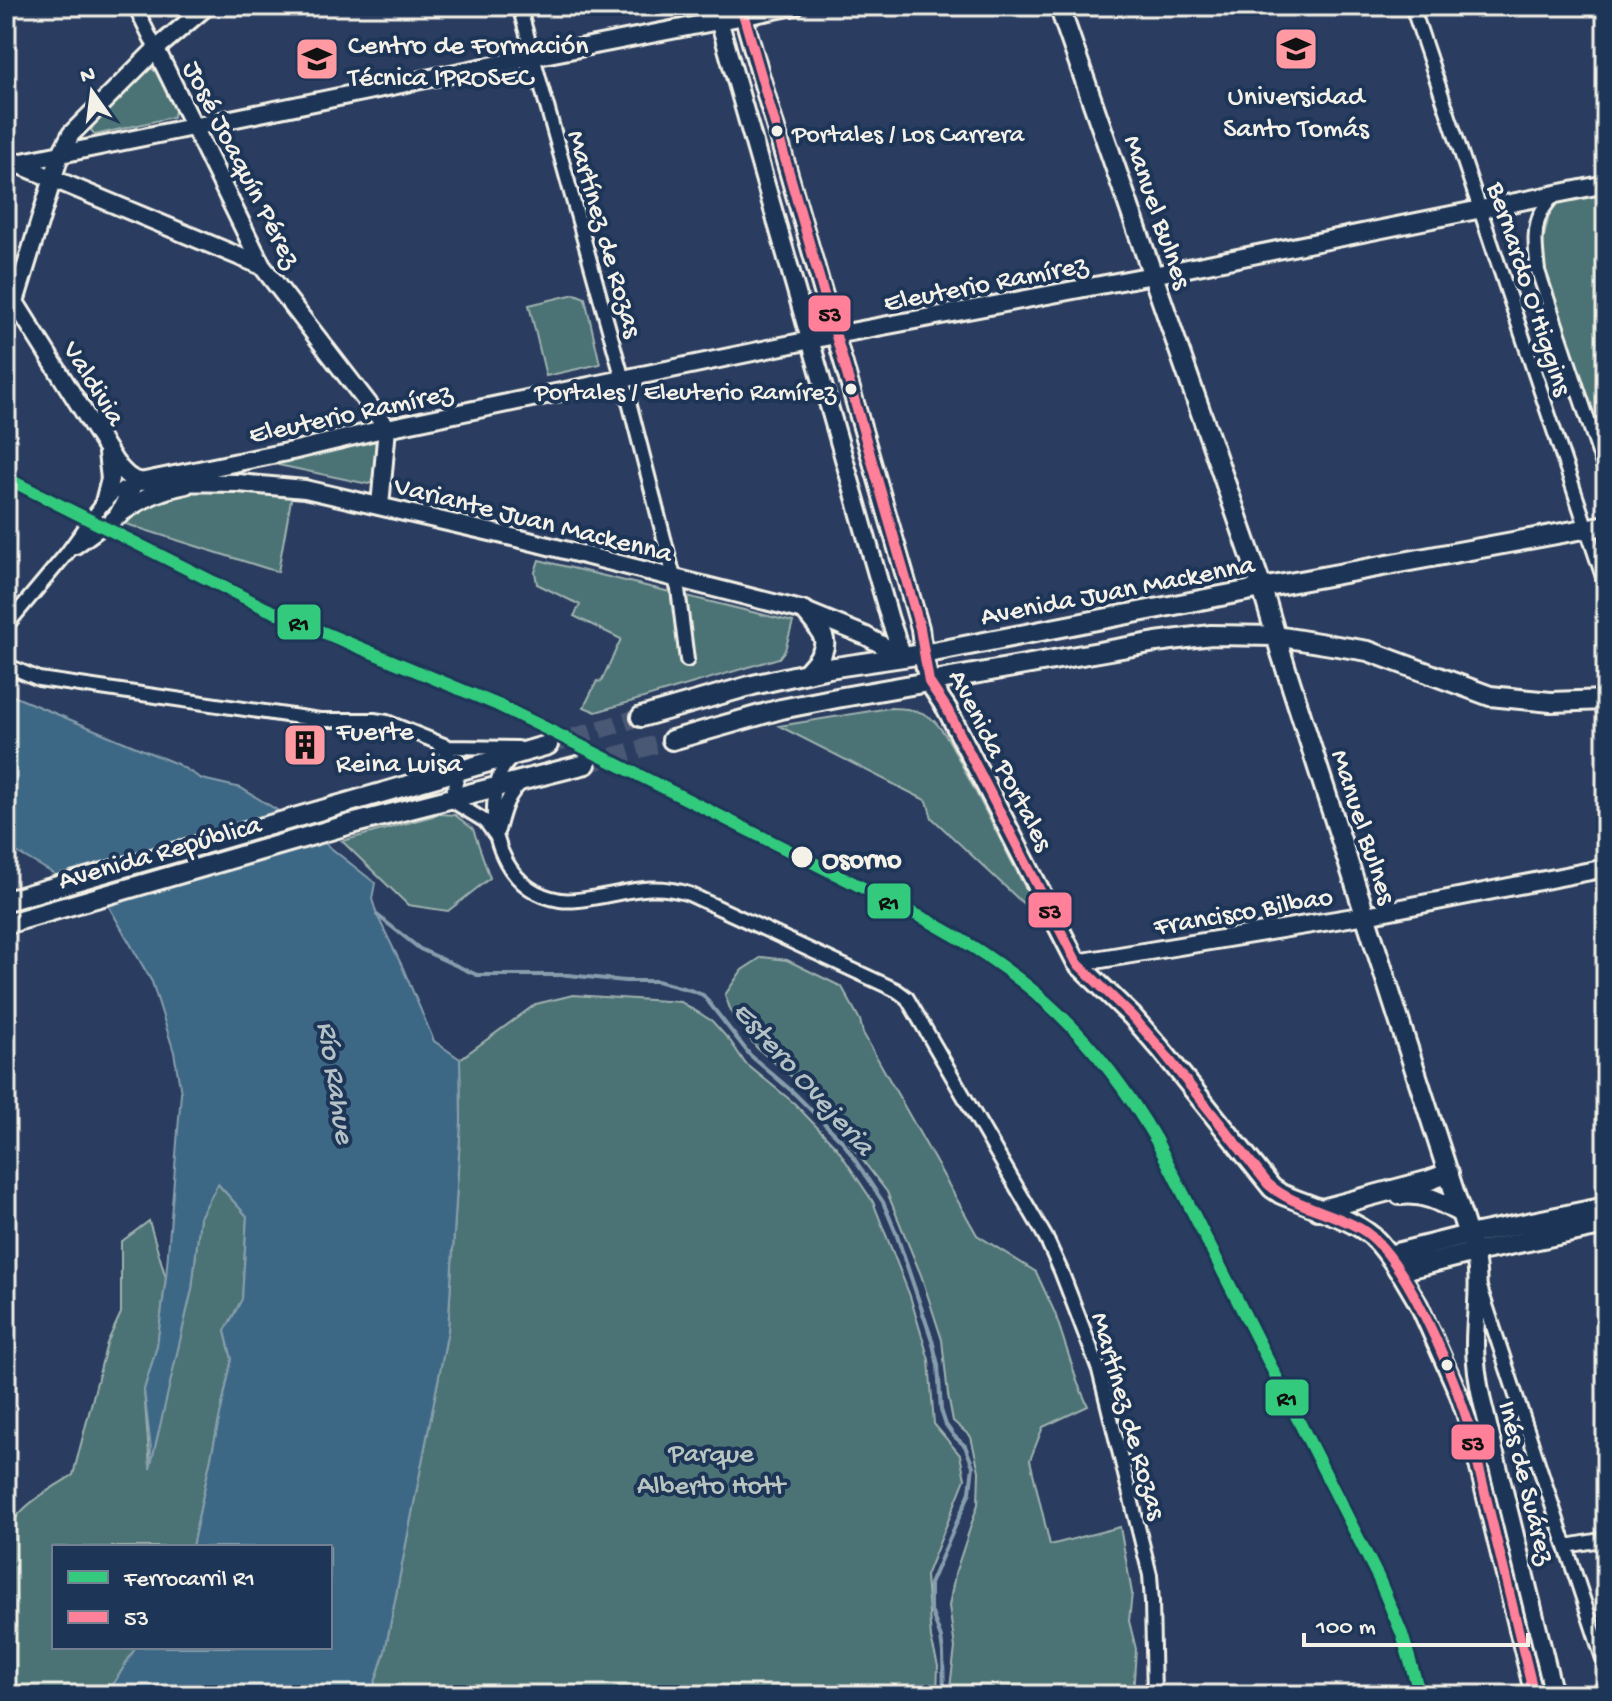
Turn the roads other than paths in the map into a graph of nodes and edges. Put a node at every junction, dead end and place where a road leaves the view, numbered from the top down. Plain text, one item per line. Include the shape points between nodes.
1 (135, 6) edge
2 (207, 6) edge
3 (519, 6) edge
4 (795, 6) edge
5 (1059, 6) edge
6 (1412, 6) edge
7 (742, 11) edge
8 (717, 14) edge
9 (156, 49) junction
10 (533, 57) junction
11 (196, 127) junction
12 (776, 128) junction
13 (752, 134) junction
14 (60, 155) junction
15 (12, 161) edge
16 (53, 179) junction
17 (1606, 184) edge
18 (1553, 195) junction
19 (1480, 209) junction
20 (262, 266) junction
21 (1153, 275) junction
22 (15, 302) junction
23 (6, 328) edge
24 (835, 335) junction
25 (811, 340) junction
26 (623, 379) junction
27 (860, 420) junction
28 (835, 426) junction
29 (387, 428) junction
30 (103, 444) junction
31 (292, 451) junction
32 (871, 459) junction
33 (846, 466) junction
34 (120, 469) junction
35 (1606, 474) edge
36 (140, 482) junction
37 (215, 482) junction
38 (104, 502) junction
39 (380, 506) junction
40 (887, 513) junction
41 (113, 520) junction
42 (862, 520) junction
43 (1606, 525) edge
44 (1587, 529) junction
45 (67, 553) junction
46 (674, 577) junction
47 (1606, 586) edge
48 (1262, 588) junction
49 (805, 611) junction
50 (6, 626) edge
51 (1276, 636) junction
52 (923, 654) junction
53 (903, 657) junction
54 (687, 660) dead end
55 (6, 665) edge
56 (806, 673) junction
57 (929, 682) junction
58 (1606, 700) edge
59 (641, 717) tunnel mouth
60 (672, 740) tunnel mouth
61 (438, 744) junction
62 (543, 746) junction
63 (586, 764) tunnel mouth
64 (458, 771) junction
65 (528, 779) junction
66 (496, 787) junction
67 (449, 799) junction
68 (496, 837) junction
69 (1606, 868) edge
70 (7, 901) edge
71 (1366, 915) junction
72 (6, 924) edge
73 (1077, 963) junction
74 (1449, 1173) junction
75 (1606, 1207) edge
76 (1318, 1210) junction
77 (1461, 1213) junction
78 (1606, 1225) edge
79 (1365, 1231) junction
80 (1472, 1243) junction
81 (1394, 1263) junction
82 (1478, 1280) junction
83 (1419, 1305) joint
84 (1606, 1539) edge
85 (1567, 1546) junction
86 (1532, 1603) junction
87 (1515, 1608) junction
88 (1606, 1668) edge
89 (1154, 1695) edge
90 (1534, 1695) edge
91 (1554, 1695) edge

1 - 9 street, José Joaquín Pérez
2 - 9 main road
3 - 10 street, Martínez de Rozas
4 - 7 main road
5 - 21 main road, Manuel Bulnes
6 - 19 street, Bernardo O'Higgins
7 - 8 main road
7 - 12 main road, Avenida Portales
8 - 10 main road
8 - 13 main road
9 - 11 main road, José Joaquín Pérez
9 - 14 main road via 71,134
10 - 11 main road
10 - 26 street, Martínez de Rozas
11 - 14 main road
11 - 20 main road, José Joaquín Pérez
12 - 13 main road
12 - 24 main road, Avenida Portales
13 - 25 main road
14 - 15 main road
14 - 16 main road
15 - 16 main road
16 - 20 main road
16 - 22 main road
17 - 18 main road, Eleuterio Ramírez
18 - 19 main road, Eleuterio Ramírez
18 - 35 street, Bernardo O'Higgins via 1537,227 1538,271
19 - 21 main road, Eleuterio Ramírez
19 - 44 street, Bernardo O'Higgins
20 - 29 main road, José Joaquín Pérez
21 - 24 main road, Eleuterio Ramírez
21 - 48 main road, Manuel Bulnes
22 - 23 street
22 - 30 main road, Valdivia
24 - 25 main road, Eleuterio Ramírez
24 - 27 main road, Avenida Portales
25 - 26 main road, Eleuterio Ramírez
25 - 28 main road
26 - 29 main road, Eleuterio Ramírez
26 - 46 street, Martínez de Rozas
27 - 28 main road
27 - 32 main road, Avenida Portales
28 - 33 main road
29 - 31 main road, Eleuterio Ramírez
29 - 39 main road
30 - 34 main road, Valdivia
30 - 38 main road via 110,467
31 - 34 main road via 260,449 142,473
31 - 36 main road, Eleuterio Ramírez
32 - 33 main road
32 - 40 main road, Avenida Portales
33 - 42 main road
34 - 36 main road, Valdivia
36 - 37 main road, Variante Juan Mackenna
36 - 38 street, Eleuterio Ramírez
36 - 41 street, Eleuterio Ramírez
37 - 39 main road, Variante Juan Mackenna via 305,489
37 - 41 main road via 156,493
38 - 45 street, Eleuterio Ramírez
39 - 46 main road, Variante Juan Mackenna
40 - 42 main road
40 - 52 main road, Avenida Portales
41 - 45 street, Eleuterio Ramírez
42 - 53 main road
43 - 44 main road, Avenida Juan Mackenna
44 - 47 street, Bernardo O'Higgins
44 - 48 main road, Avenida Juan Mackenna
45 - 50 street, Eleuterio Ramírez
46 - 49 main road, Variante Juan Mackenna
46 - 54 street, Martínez de Rozas
48 - 51 main road, Manuel Bulnes
48 - 52 main road, Avenida Juan Mackenna
49 - 53 main road, Variante Juan Mackenna
49 - 56 main road via 824,638 822,655
51 - 57 main road, Avenida Juan Mackenna via 1183,638
51 - 58 main road, Avenida Juan Mackenna via 1368,651 1490,696
51 - 71 main road, Manuel Bulnes
52 - 53 main road, Avenida Juan Mackenna
52 - 57 main road, Avenida Portales
53 - 56 main road, Avenida Juan Mackenna
53 - 57 main road
55 - 61 street via 39,679 320,720 387,722
56 - 59 main road, Avenida Juan Mackenna
57 - 60 main road, Avenida Juan Mackenna via 781,709
57 - 73 main road, Avenida Portales
61 - 62 street
61 - 64 street
62 - 64 main road
62 - 66 street via 513,757
63 - 65 main road
64 - 67 street
64 - 70 main road, Avenida República
65 - 66 main road
65 - 68 street via 508,798
66 - 67 main road
66 - 68 street
67 - 68 street via 485,821
67 - 72 main road, Avenida República
68 - 89 street, Martínez de Rozas via 510,871 544,895 574,901 670,888 907,998 1046,1238 1099,1370 1150,1575
69 - 71 main road, Francisco Bilbao
71 - 73 main road, Francisco Bilbao
71 - 74 main road, Manuel Bulnes
73 - 76 main road, Avenida Portales via 1160,1048 1268,1184
74 - 76 main road
74 - 77 main road, Manuel Bulnes
75 - 80 main road
76 - 79 main road, Avenida Portales
77 - 79 main road via 1433,1198 1397,1195 1364,1208 1360,1218
77 - 80 main road, Manuel Bulnes
78 - 80 main road
79 - 81 main road, Avenida Portales
80 - 81 main road
80 - 82 main road, Manuel Bulnes
81 - 83 main road, Avenida Portales
82 - 85 street, Manuel Bulnes
82 - 86 main road, Inés de Suárez via 1476,1369
83 - 87 main road, Inés de Suárez via 1467,1419
84 - 85 street
85 - 88 street, Manuel Bulnes
86 - 87 main road
86 - 91 main road, Inés de Suárez
87 - 90 main road, Inés de Suárez

